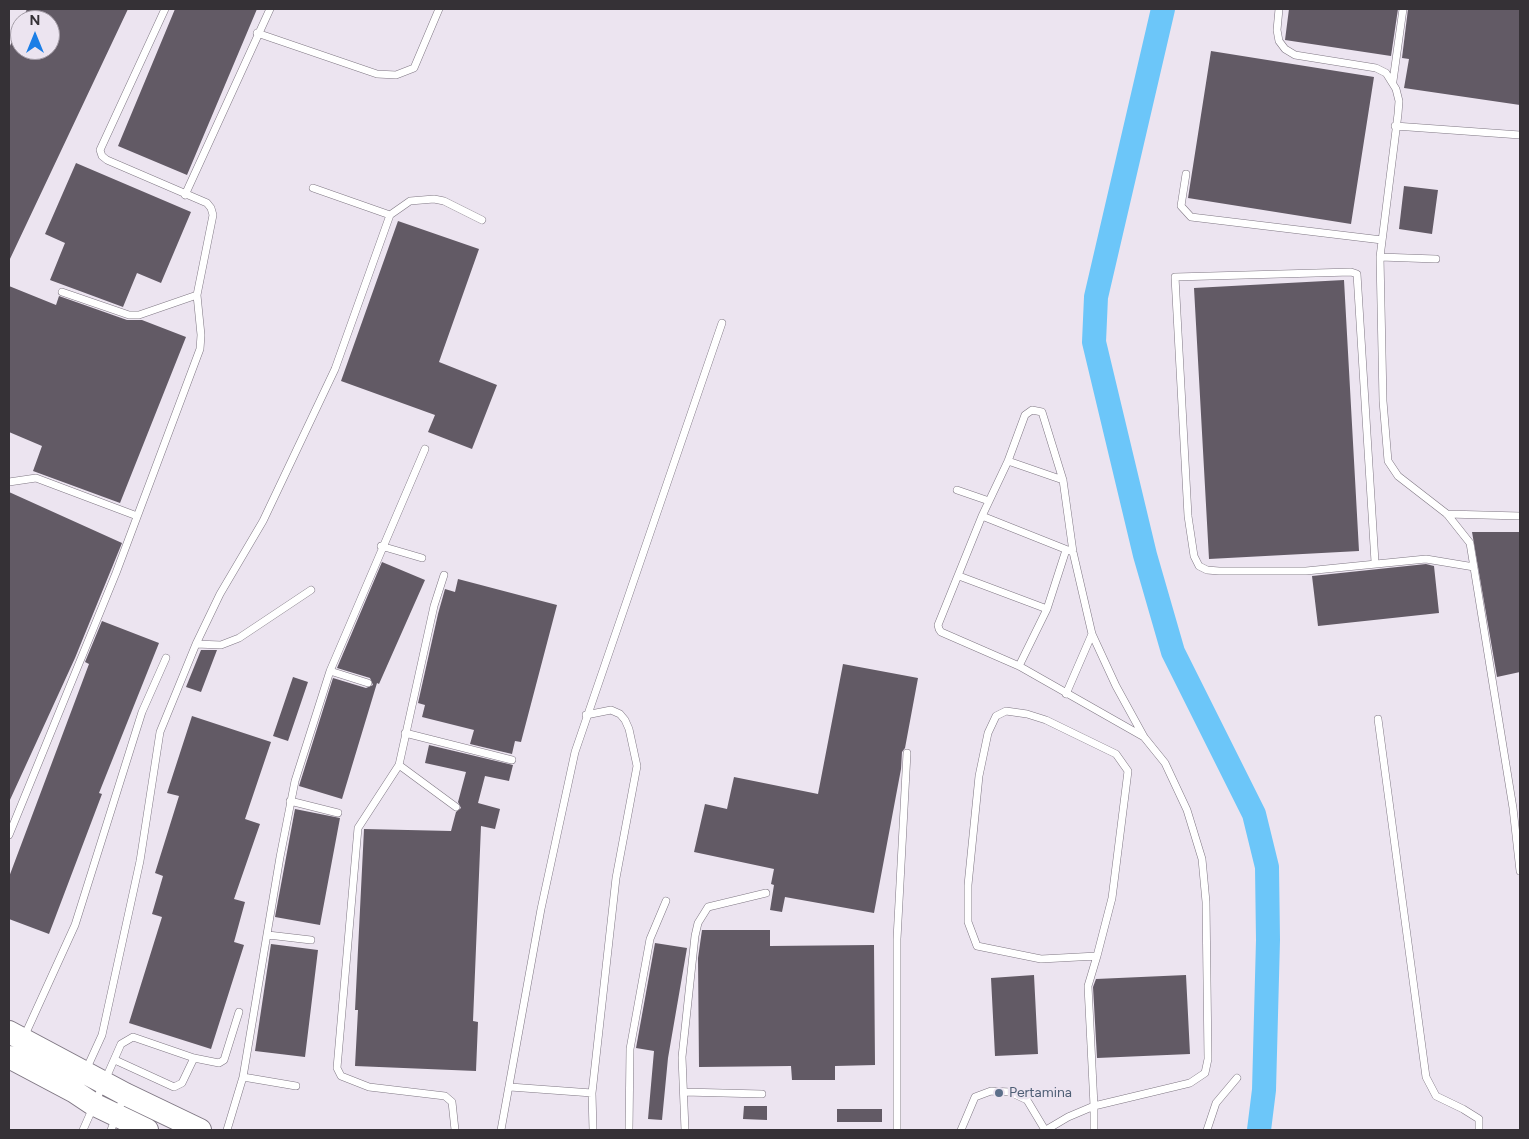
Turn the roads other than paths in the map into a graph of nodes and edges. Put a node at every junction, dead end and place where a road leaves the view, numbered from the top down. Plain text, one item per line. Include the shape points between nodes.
1 (165, 9) edge
2 (270, 9) edge
3 (439, 9) edge
4 (1279, 9) edge
5 (1403, 9) edge
6 (257, 33) junction
7 (1392, 81) junction
8 (1395, 126) junction
9 (1520, 135) edge
10 (1186, 174) dead end
11 (313, 188) dead end
12 (185, 195) junction
13 (390, 215) junction
14 (482, 220) dead end
15 (1382, 240) junction
16 (1380, 257) junction
17 (1436, 259) dead end
18 (62, 292) dead end
19 (197, 295) junction
20 (722, 324) dead end
21 (425, 449) dead end
22 (1008, 461) junction
23 (1063, 480) junction
24 (9, 482) edge
25 (957, 490) dead end
26 (989, 501) junction
27 (1447, 514) junction
28 (137, 516) junction
29 (982, 516) junction
30 (1520, 516) edge
31 (381, 546) junction
32 (1070, 551) junction
33 (422, 558) dead end
34 (1375, 562) junction
35 (1474, 567) junction
36 (444, 575) dead end
37 (958, 576) junction
38 (311, 590) dead end
39 (1047, 609) junction
40 (1092, 634) junction
41 (196, 644) junction
42 (166, 658) dead end
43 (1019, 666) junction
44 (330, 670) junction
45 (368, 683) dead end
46 (1066, 694) junction
47 (586, 715) junction
48 (1378, 718) dead end
49 (405, 733) junction
50 (1144, 737) junction
51 (907, 752) dead end
52 (512, 760) dead end
53 (400, 765) junction
54 (290, 801) junction
55 (456, 807) dead end
56 (338, 812) dead end
57 (9, 836) edge
58 (1520, 870) edge
59 (766, 893) dead end
60 (666, 901) dead end
61 (268, 935) junction
62 (311, 940) dead end
63 (1097, 956) junction
64 (238, 1012) dead end
65 (13, 1043) edge
66 (194, 1058) junction
67 (115, 1060) junction
68 (243, 1077) junction
69 (1237, 1078) dead end
70 (86, 1086) junction
71 (296, 1086) dead end
72 (510, 1087) junction
73 (684, 1092) junction
74 (592, 1093) junction
75 (125, 1094) junction
76 (762, 1094) dead end
77 (1094, 1106) junction
78 (113, 1123) edge
79 (83, 1130) edge
80 (144, 1130) edge
81 (200, 1130) edge
82 (226, 1130) edge
83 (455, 1130) edge
84 (501, 1130) edge
85 (593, 1130) edge
86 (629, 1130) edge
87 (685, 1130) edge
88 (897, 1130) edge
89 (961, 1130) edge
90 (1046, 1130) edge
91 (1094, 1130) edge
92 (1207, 1130) edge
93 (1478, 1130) edge

1 - 12 lane via 100,150 107,160
2 - 6 lane
3 - 6 lane via 414,68 396,74 377,74
4 - 7 lane via 1277,30 1285,49 1295,54 1376,68
5 - 7 lane
6 - 12 lane
7 - 8 lane via 1399,101
8 - 9 lane
8 - 15 lane
10 - 15 lane via 1181,206 1192,217
11 - 13 lane
12 - 19 lane via 207,203 213,215
13 - 14 lane via 410,201 434,199
13 - 41 lane via 335,369 264,521 220,594
15 - 16 lane
16 - 17 lane
16 - 27 lane via 1383,400 1388,461 1398,476
18 - 19 lane via 129,315 139,315
19 - 28 lane via 200,349
20 - 47 lane
21 - 31 lane
22 - 23 lane
22 - 23 lane via 1025,415 1032,410 1042,412
22 - 26 lane
23 - 32 lane
24 - 28 lane via 36,478
25 - 26 lane
26 - 29 lane
27 - 30 lane
27 - 35 lane via 1470,543
28 - 57 lane
29 - 32 lane
29 - 37 lane
31 - 33 lane
31 - 44 lane
32 - 39 lane
32 - 40 lane
34 - 34 lane via 1341,568 1264,572 1207,570 1196,561 1188,516 1176,276 1357,274
34 - 35 lane via 1426,559
35 - 58 lane
36 - 49 lane
37 - 39 lane
37 - 43 lane via 938,625 941,632
38 - 41 lane via 239,638 221,645
39 - 43 lane
40 - 46 lane
40 - 50 lane
41 - 70 lane via 160,732 140,860 102,1035
42 - 65 lane via 142,712 75,925
43 - 46 lane
44 - 45 lane
44 - 54 lane
46 - 50 lane
47 - 72 lane via 541,909
47 - 74 lane via 611,710 626,720 637,766 616,878
48 - 93 lane via 1426,1077 1436,1096 1479,1119
49 - 52 lane
49 - 53 lane
50 - 77 lane via 1166,763 1187,810 1202,859 1206,902 1207,1067 1200,1078 1190,1083
51 - 88 lane via 897,939
53 - 55 lane
53 - 83 lane via 358,828 337,1068 341,1076 368,1087 445,1096 452,1102
54 - 56 lane
54 - 61 lane
59 - 73 lane via 708,907 698,923 682,1057
60 - 86 lane via 650,939 630,1049
61 - 62 lane
61 - 68 lane
63 - 63 lane via 1042,959 977,946 968,922 968,885 979,776 988,733 996,716 1006,711 1046,720 1116,754 1128,771 1112,898
63 - 77 lane via 1088,986
64 - 66 lane via 224,1060 219,1063
65 - 70 highway
66 - 67 lane via 134,1037 121,1044
66 - 67 lane via 182,1083 174,1087
67 - 70 lane
68 - 71 lane
68 - 82 lane
69 - 92 lane via 1216,1103
70 - 75 highway
70 - 78 highway
70 - 79 lane
72 - 74 lane
72 - 84 lane
73 - 76 lane
73 - 87 lane
74 - 85 lane
75 - 78 lane
75 - 81 highway
77 - 90 lane
77 - 91 lane
78 - 80 highway
89 - 90 lane via 975,1097 991,1091 1010,1092 1027,1100

